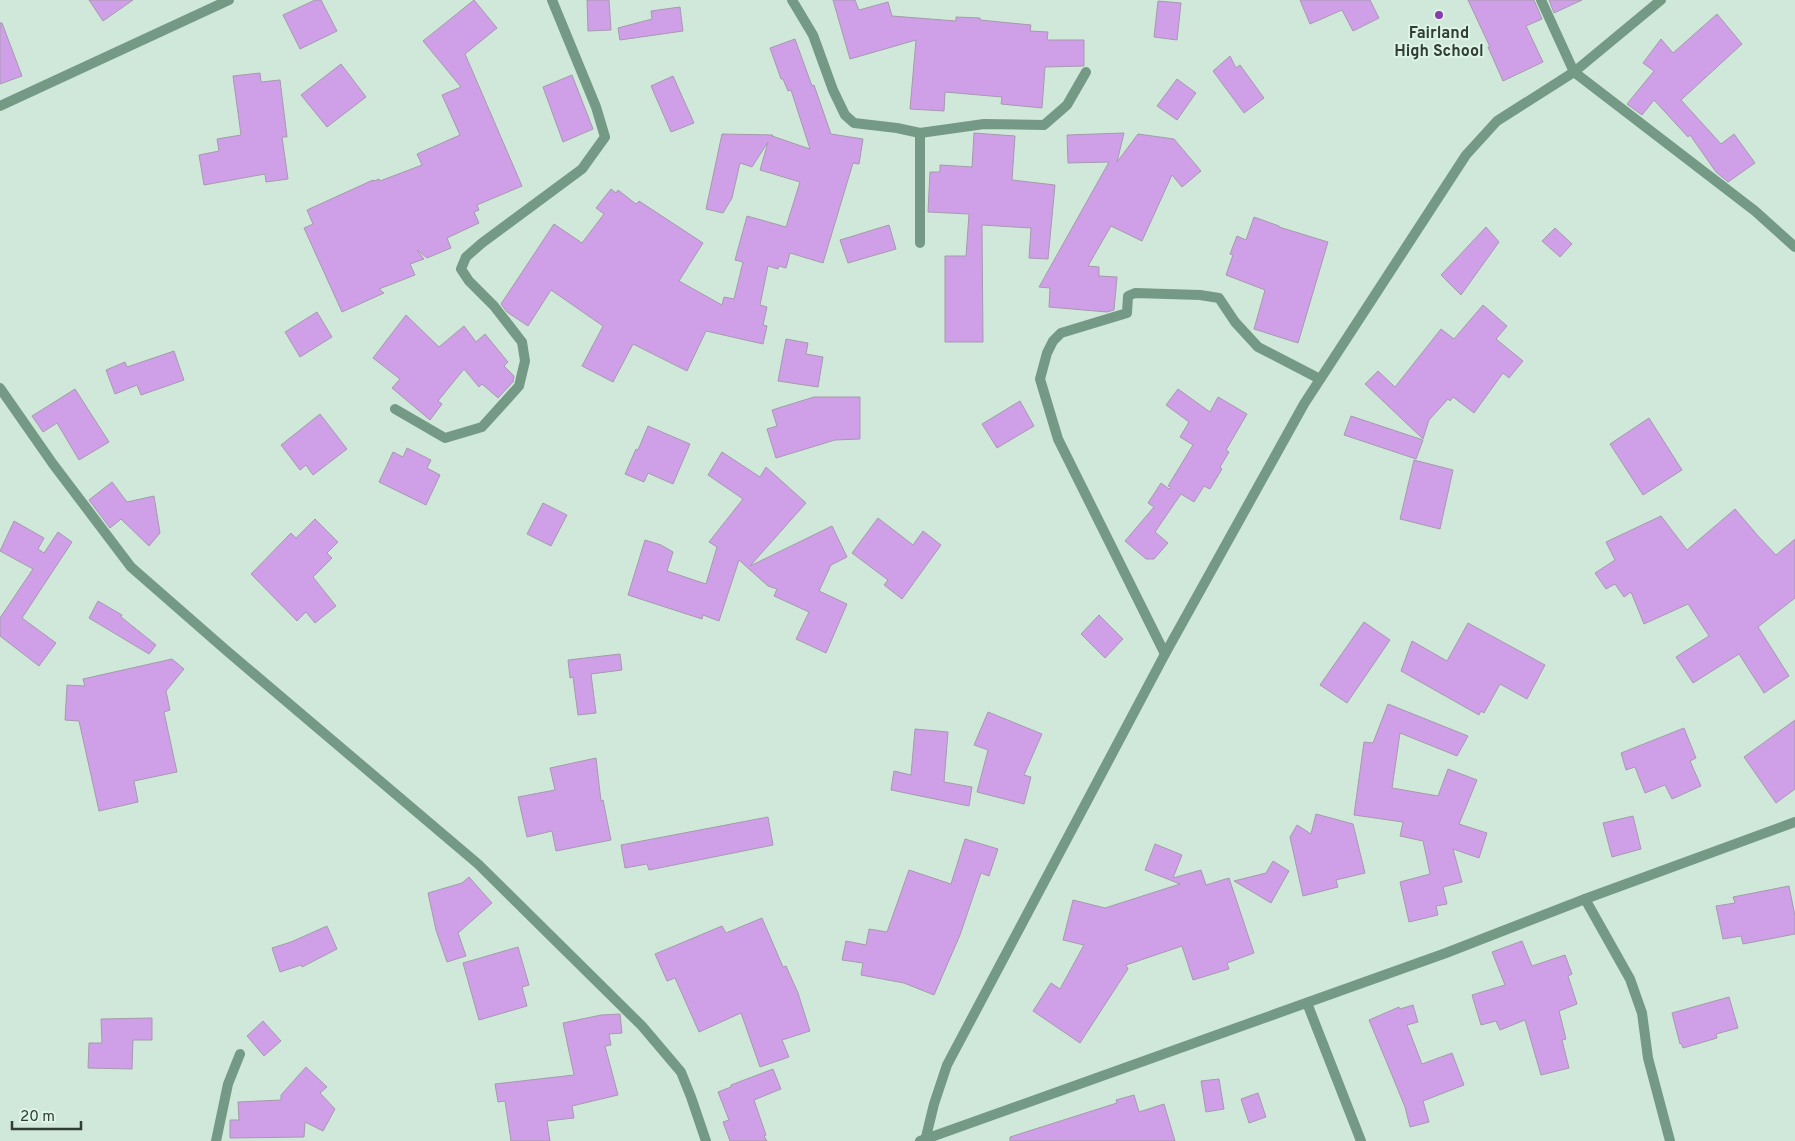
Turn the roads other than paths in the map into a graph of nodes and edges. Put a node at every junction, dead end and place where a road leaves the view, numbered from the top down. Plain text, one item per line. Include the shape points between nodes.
1 (230, 0) edge
2 (552, 0) edge
3 (792, 0) edge
4 (1541, 0) edge
5 (1660, 0) edge
6 (1086, 72) dead end
7 (1574, 72) junction
8 (0, 106) edge
9 (920, 132) junction
10 (920, 243) dead end
11 (1795, 247) edge
12 (1320, 379) junction
13 (0, 388) edge
14 (395, 409) dead end
15 (1165, 654) junction
16 (1795, 822) edge
17 (1585, 899) junction
18 (1307, 1003) junction
19 (240, 1054) dead end
20 (923, 1140) edge
21 (216, 1141) edge
22 (706, 1141) edge
23 (1361, 1141) edge
24 (1670, 1141) edge

1 - 8 street
2 - 14 street via 606,136 582,169 482,243 466,257 461,269 522,342 526,360 519,386 482,427 445,438
3 - 9 street via 812,35 845,115 854,123
4 - 7 street
5 - 7 street
6 - 9 street via 1067,105 1044,125 984,124
7 - 11 street via 1755,211
7 - 12 street via 1497,121 1466,155
9 - 10 street
12 - 15 street
12 - 15 street via 1258,347 1219,298 1135,293 1128,296 1127,313 1061,333 1053,341 1043,362 1040,379 1058,439
13 - 22 street via 131,566 478,864 642,1026 681,1072
15 - 20 street via 947,1065
16 - 17 street
17 - 18 street
17 - 24 street via 1630,979 1642,1014 1648,1058
18 - 20 street
18 - 23 street
19 - 21 street via 228,1084

